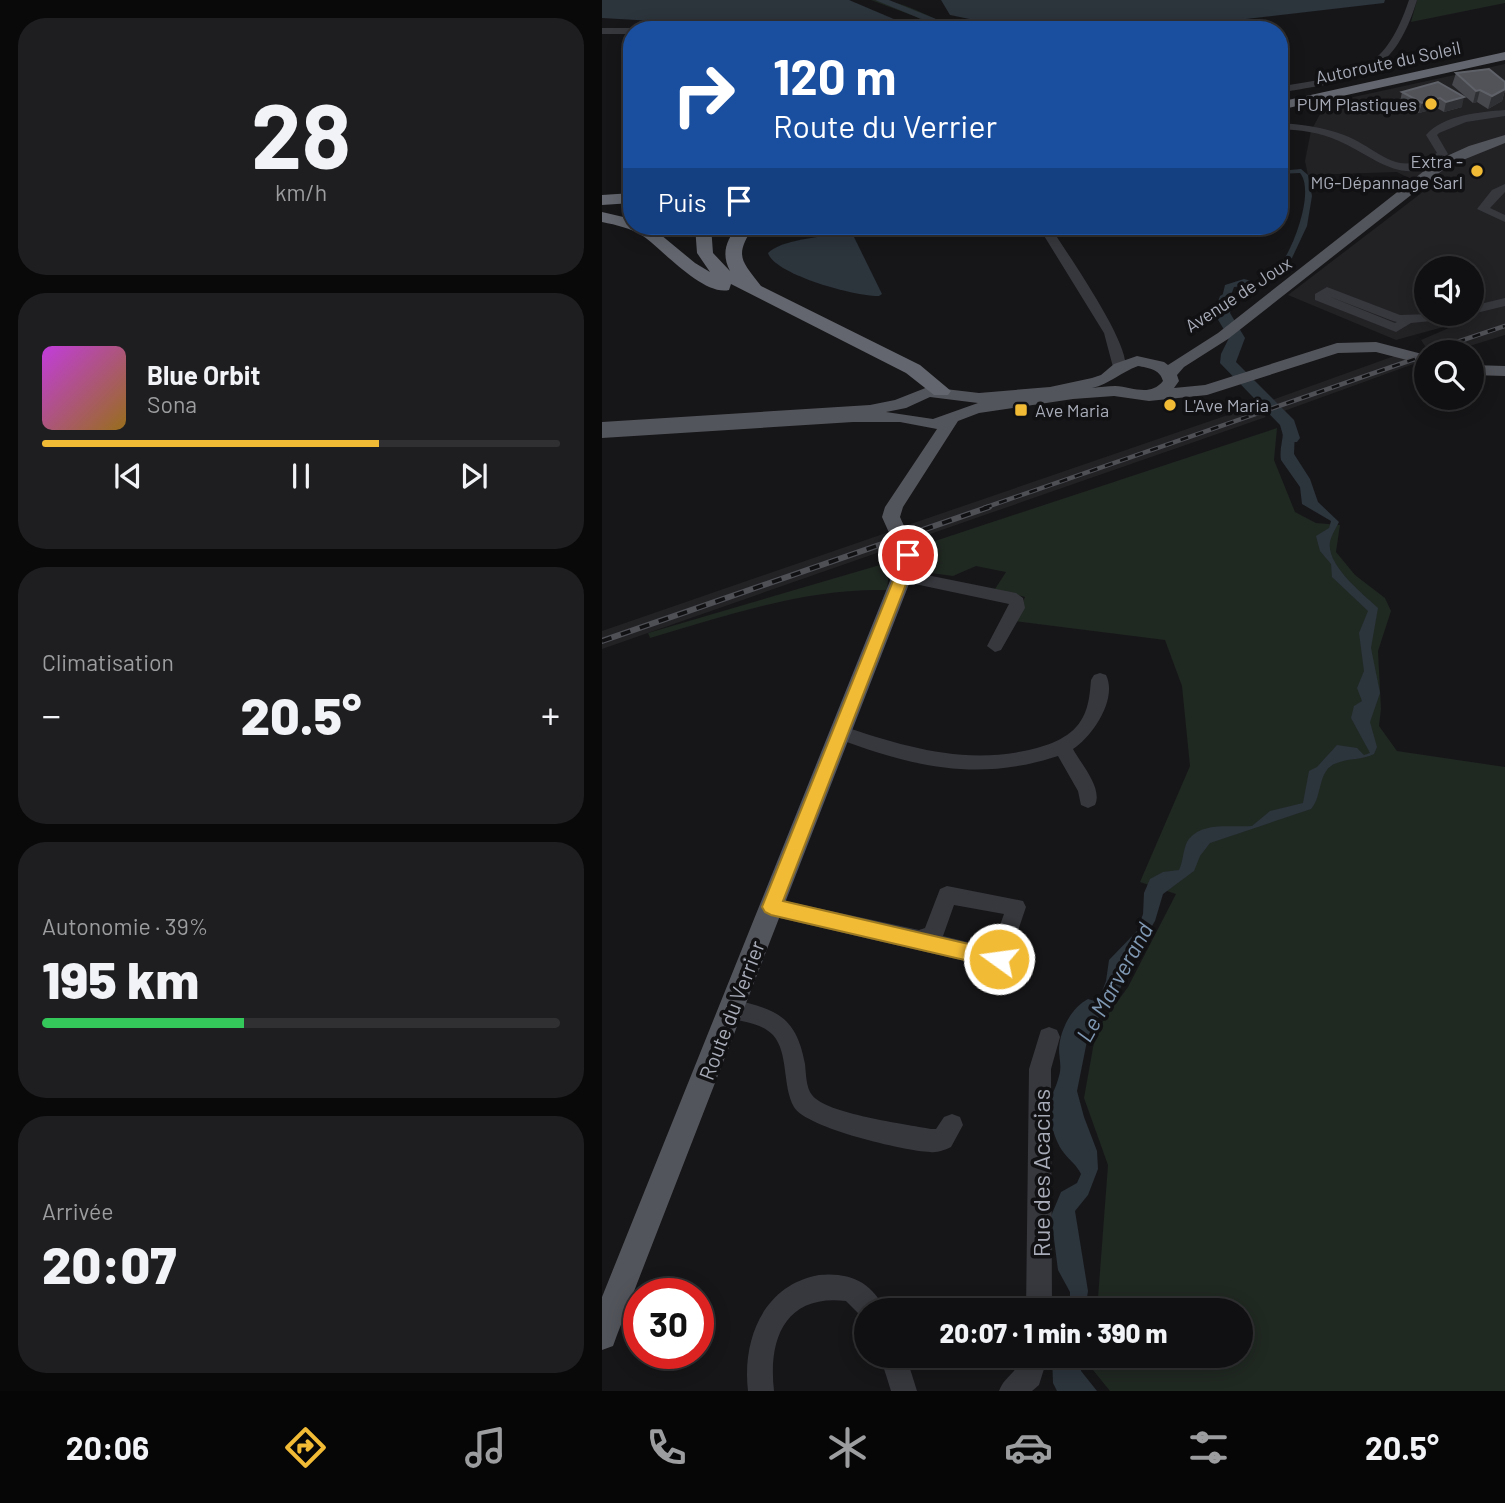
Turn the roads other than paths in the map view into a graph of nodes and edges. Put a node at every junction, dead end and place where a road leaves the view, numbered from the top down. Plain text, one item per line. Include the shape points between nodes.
1 (1413, 0) edge
2 (602, 31) edge
3 (623, 31) edge
4 (1505, 50) edge
5 (1505, 56) edge
6 (1288, 88) edge
7 (1288, 97) edge
8 (1288, 104) edge
9 (1505, 113) edge
10 (1288, 127) edge
11 (1505, 141) edge
12 (1505, 187) edge
13 (623, 199) edge
14 (602, 200) edge
15 (623, 207) edge
16 (602, 208) edge
17 (602, 217) edge
18 (1505, 219) edge
19 (623, 222) edge
20 (650, 235) edge
21 (700, 235) edge
22 (702, 235) edge
23 (740, 235) edge
24 (1050, 235) edge
25 (743, 294) junction
26 (771, 298) junction
27 (1505, 302) edge
28 (1484, 307) edge
29 (1408, 320) junction
30 (1414, 321) edge
31 (1110, 333) junction
32 (1223, 333) junction
33 (1414, 357) edge
34 (1147, 362) junction
35 (1117, 370) junction
36 (1484, 370) edge
37 (1505, 371) edge
38 (1170, 375) junction
39 (1228, 384) junction
40 (1124, 392) junction
41 (1157, 394) junction
42 (952, 405) junction
43 (912, 409) junction
44 (602, 427) edge
45 (602, 433) edge
46 (930, 456) junction
47 (902, 576) junction
48 (995, 646) dead end
49 (1100, 680) dead end
50 (839, 732) junction
51 (1063, 749) junction
52 (1088, 800) dead end
53 (771, 907) junction
54 (919, 939) junction
55 (731, 1009) junction
56 (1049, 1037) dead end
57 (952, 1125) dead end
58 (860, 1298) edge
59 (1039, 1298) edge
60 (602, 1335) edge
61 (897, 1368) edge
62 (1032, 1368) edge
63 (761, 1391) edge
64 (904, 1391) edge
65 (1012, 1391) edge

1 - 6 street via 1406,29 1376,66
2 - 3 street
4 - 7 highway, Autoroute du Soleil
5 - 8 highway, Autoroute du Soleil
9 - 10 street via 1436,129 1431,135 1443,154 1412,169 1395,167 1335,136
11 - 32 main road, Avenue de Joux via 1462,158 1412,189
12 - 18 street via 1483,209
13 - 14 highway
15 - 16 highway
17 - 19 highway
20 - 25 highway via 689,267
21 - 25 highway via 703,261
22 - 26 highway via 714,268
23 - 26 highway via 733,245 735,267
24 - 31 street
25 - 43 highway via 811,332 902,372 915,383
26 - 42 highway via 913,369
27 - 28 street
29 - 29 street via 1327,291 1319,298 1396,328
29 - 30 street
31 - 34 street via 1132,355
31 - 35 street via 1118,353
32 - 34 main road, Avenue de Joux
32 - 38 main road, Avenue de Joux via 1178,364
33 - 39 main road via 1376,347 1337,348
34 - 35 main road, Avenue de Joux
34 - 38 main road
35 - 40 main road via 1114,383
35 - 42 main road, Avenue de Joux via 1096,383
36 - 37 main road
38 - 39 main road via 1198,386
38 - 41 main road, Avenue de Joux via 1170,385
39 - 41 main road via 1199,392
40 - 41 main road
40 - 42 main road
42 - 43 main road via 922,393
42 - 43 main road via 933,424
42 - 46 main road, Route du Verrier
43 - 44 main road
43 - 45 main road
43 - 46 main road via 929,435
46 - 47 main road, Route du Verrier via 891,517 908,555
47 - 48 street via 1017,602
47 - 50 main road, Route du Verrier
49 - 51 street via 1093,719
50 - 51 street via 886,750 971,766
50 - 53 main road, Route du Verrier
51 - 52 street via 1087,789
53 - 54 street
53 - 55 main road, Route du Verrier
54 - 54 street via 999,959 1016,907 947,895 933,934
55 - 57 street via 766,1017 782,1027 791,1041 804,1104 820,1116 931,1140 943,1139
55 - 60 main road, Route du Verrier
56 - 59 street, Rue des Acacias via 1040,1069
58 - 63 street via 852,1289 828,1286 806,1290 784,1305 769,1325 759,1352
61 - 64 street
62 - 65 street via 1030,1376

